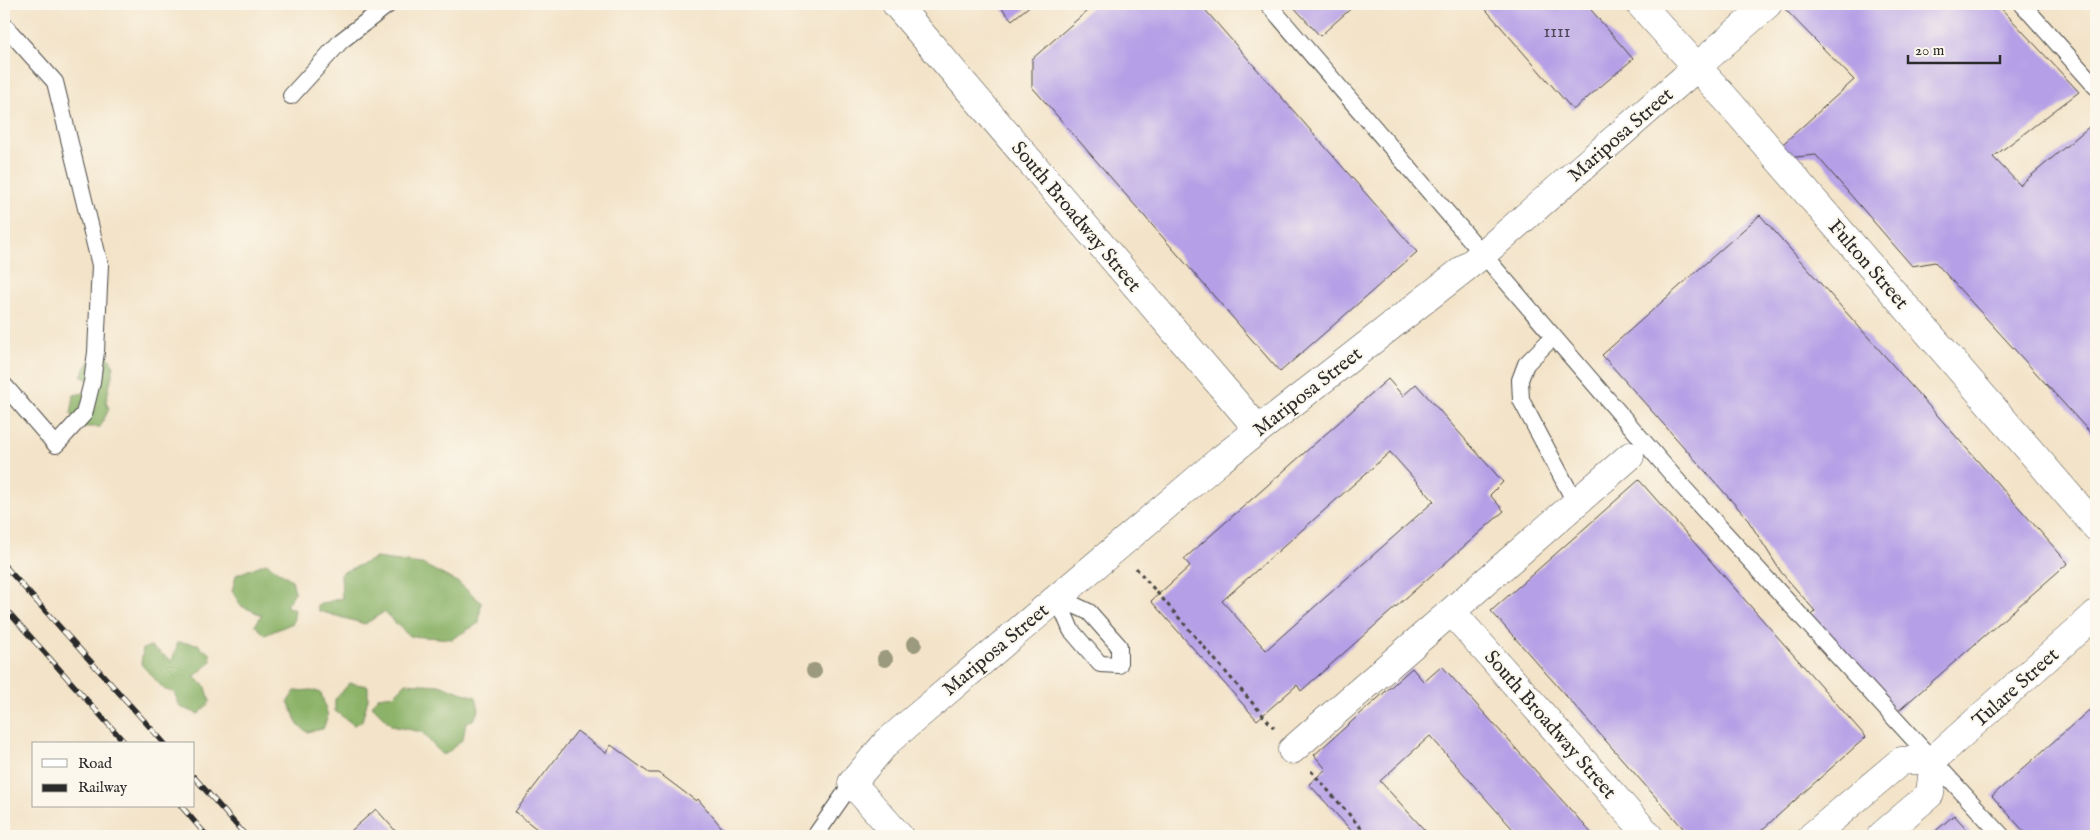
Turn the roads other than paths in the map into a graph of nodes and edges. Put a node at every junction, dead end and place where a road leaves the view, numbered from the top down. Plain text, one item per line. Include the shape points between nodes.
1 (389, 4) edge
2 (896, 4) edge
3 (1268, 4) edge
4 (1640, 4) edge
5 (1768, 4) edge
6 (2022, 4) edge
7 (4, 25) edge
8 (1697, 67) junction
9 (2096, 87) edge
10 (291, 96) dead end
11 (1483, 254) junction
12 (1553, 337) junction
13 (4, 385) edge
14 (1258, 429) junction
15 (1630, 456) dead end
16 (1575, 502) junction
17 (2096, 527) edge
18 (1452, 612) junction
19 (2096, 614) edge
20 (1292, 750) road end
21 (1934, 760) junction
22 (852, 783) junction
23 (815, 836) edge
24 (899, 836) edge
25 (1649, 836) edge
26 (1812, 836) edge
27 (1881, 836) edge
28 (2002, 836) edge

1 - 10 lane via 341,41
2 - 14 street, South Broadway Street
3 - 11 lane
4 - 8 street, Fulton Street
5 - 8 street, Mariposa Street
6 - 9 lane
7 - 13 lane via 55,82 100,265 96,352 84,414 56,445
8 - 11 street, Mariposa Street
8 - 17 street, Fulton Street
11 - 12 lane
11 - 14 street, Mariposa Street
12 - 16 lane via 1526,364 1520,380 1521,400
12 - 21 lane via 1682,486
14 - 22 street, Mariposa Street via 887,742
15 - 16 street
16 - 18 street
18 - 20 street
18 - 25 street, South Broadway Street
19 - 21 street, Tulare Street
21 - 26 street via 1900,761
21 - 27 street via 1930,794
21 - 28 lane
22 - 23 lane
22 - 24 street

